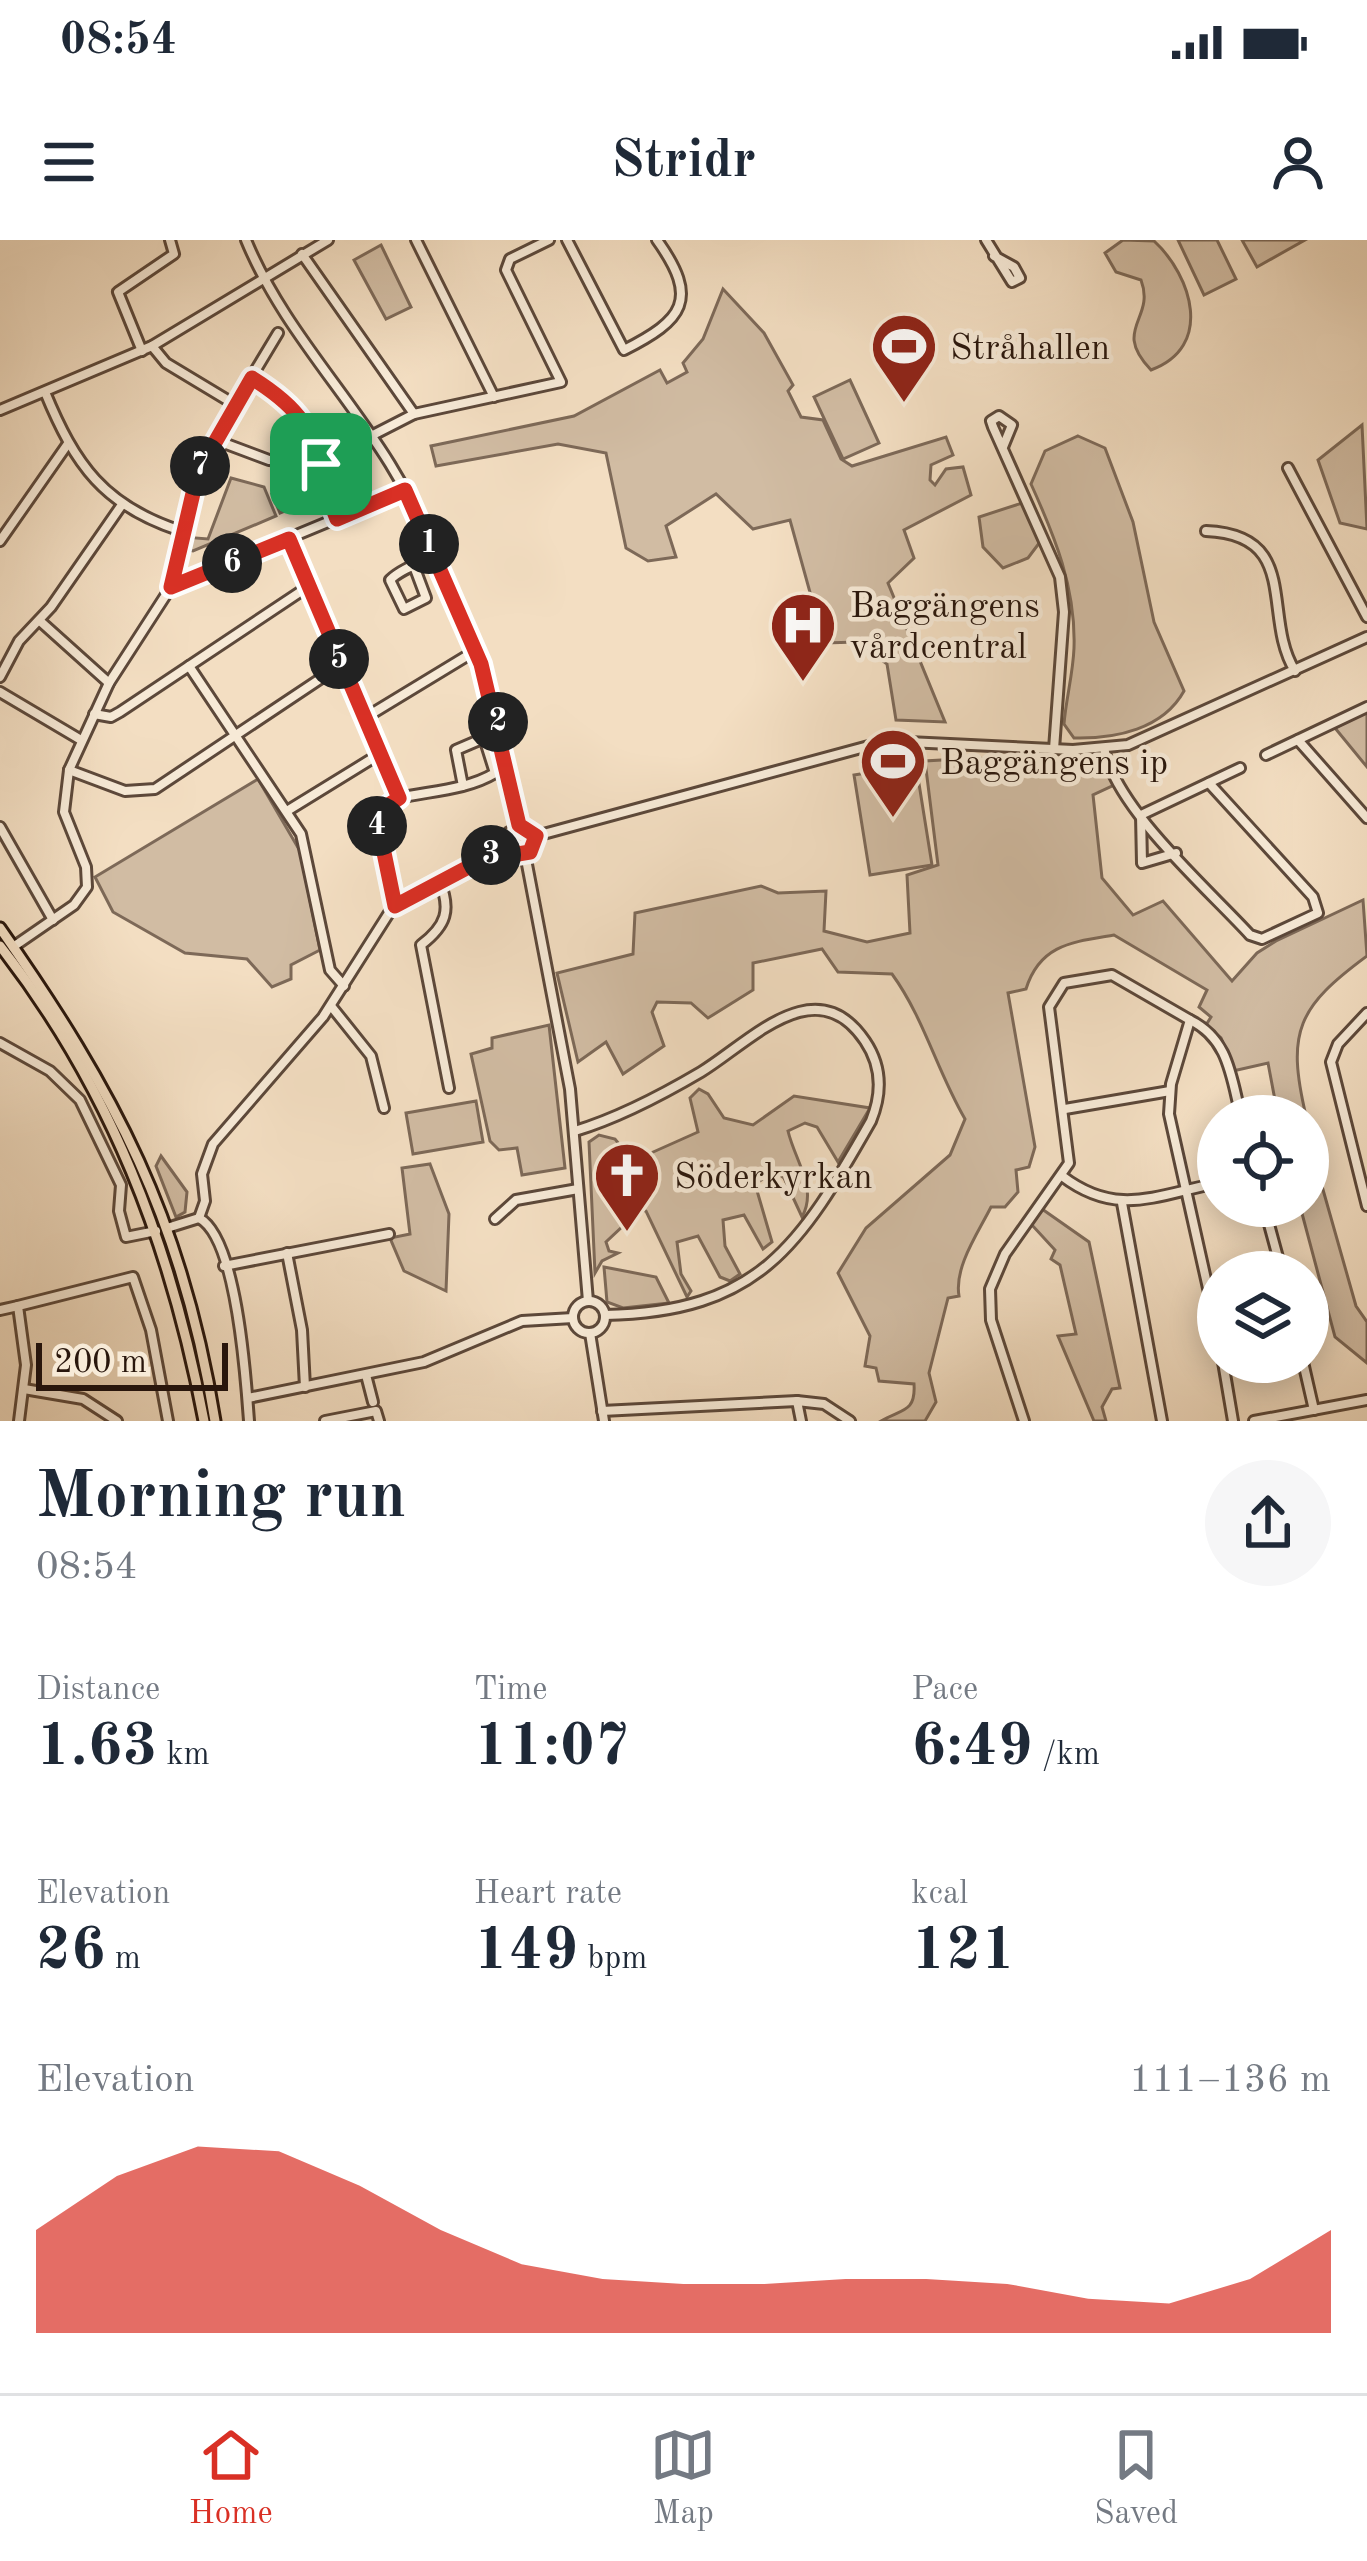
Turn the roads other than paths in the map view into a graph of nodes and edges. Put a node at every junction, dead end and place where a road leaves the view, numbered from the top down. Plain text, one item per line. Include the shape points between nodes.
1 (170, 240) edge
2 (246, 240) edge
3 (328, 240) edge
4 (416, 240) edge
5 (549, 240) edge
6 (567, 240) edge
7 (657, 240) edge
8 (986, 240) edge
9 (302, 254) junction
10 (994, 256) dead end
11 (263, 278) junction
12 (278, 333) dead end
13 (147, 348) junction
14 (252, 378) junction
15 (45, 392) junction
16 (494, 397) junction
17 (234, 404) junction
18 (0, 410) edge
19 (414, 414) junction
20 (371, 436) junction
21 (213, 439) junction
22 (67, 445) junction
23 (1003, 447) dead end
24 (321, 464) junction
25 (1288, 468) dead end
26 (405, 490) junction
27 (121, 506) junction
28 (337, 519) junction
29 (181, 531) junction
30 (1207, 531) dead end
31 (289, 539) junction
32 (0, 541) edge
33 (435, 556) junction
34 (414, 566) junction
35 (309, 586) junction
36 (171, 587) junction
37 (1367, 617) edge
38 (40, 621) junction
39 (1367, 638) edge
40 (475, 651) junction
41 (189, 665) junction
42 (341, 665) junction
43 (1295, 671) junction
44 (0, 677) edge
45 (109, 683) junction
46 (0, 692) edge
47 (1367, 707) edge
48 (94, 714) junction
49 (363, 719) junction
50 (236, 735) junction
51 (81, 740) junction
52 (1298, 740) junction
53 (1104, 748) junction
54 (1054, 749) junction
55 (378, 755) junction
56 (1266, 755) dead end
57 (1240, 768) dead end
58 (69, 770) junction
59 (1209, 783) junction
60 (463, 786) junction
61 (399, 798) junction
62 (287, 811) junction
63 (1141, 814) junction
64 (1367, 818) edge
65 (519, 825) junction
66 (0, 827) edge
67 (536, 836) junction
68 (508, 846) junction
69 (1175, 853) junction
70 (524, 854) junction
71 (439, 880) junction
72 (395, 906) junction
73 (53, 920) junction
74 (0, 928) edge
75 (4, 952) edge
76 (344, 986) junction
77 (331, 1006) junction
78 (1367, 1013) edge
79 (1190, 1020) junction
80 (0, 1043) edge
81 (449, 1088) dead end
82 (1170, 1091) junction
83 (1235, 1095) edge
84 (384, 1108) dead end
85 (1065, 1109) junction
86 (575, 1131) junction
87 (1062, 1176) junction
88 (1197, 1187) edge
89 (578, 1189) junction
90 (1184, 1190) junction
91 (1123, 1203) junction
92 (1367, 1206) edge
93 (199, 1218) junction
94 (495, 1219) dead end
95 (162, 1229) junction
96 (389, 1234) dead end
97 (1199, 1251) edge
98 (287, 1253) junction
99 (224, 1266) junction
100 (588, 1301) junction
101 (18, 1306) junction
102 (0, 1310) edge
103 (605, 1315) junction
104 (573, 1318) junction
105 (590, 1333) junction
106 (366, 1375) junction
107 (1227, 1383) edge
108 (1308, 1383) edge
109 (305, 1387) junction
110 (24, 1389) junction
111 (248, 1398) junction
112 (1367, 1400) edge
113 (797, 1401) junction
114 (1314, 1410) junction
115 (376, 1411) edge
116 (603, 1416) edge
117 (19, 1421) edge
118 (117, 1421) edge
119 (167, 1421) edge
120 (204, 1421) edge
121 (215, 1421) edge
122 (250, 1421) edge
123 (325, 1421) edge
124 (801, 1421) edge
125 (850, 1421) edge
126 (1024, 1421) edge
127 (1162, 1421) edge
128 (1233, 1421) edge
129 (1253, 1421) edge

1 - 13 street via 174,254 118,292
2 - 11 street
3 - 9 street
4 - 16 street
5 - 16 street via 507,265 561,382
6 - 7 street via 624,350 669,326 682,302
8 - 10 street
9 - 11 street
9 - 19 street
11 - 13 street
11 - 20 street
12 - 14 street
13 - 15 street
13 - 17 street
14 - 17 street
14 - 24 street via 293,406
15 - 18 street
15 - 22 street
16 - 19 street
17 - 21 street
19 - 20 street
20 - 26 street
21 - 24 street via 269,460
21 - 29 street
22 - 27 street
22 - 32 street
23 - 54 street via 1060,577
24 - 28 street
25 - 37 street
26 - 28 street
26 - 33 street
27 - 29 street
27 - 38 street
28 - 31 street
29 - 36 street
30 - 43 street via 1246,538 1270,567 1280,643
31 - 35 street
31 - 36 street
33 - 34 street
33 - 40 street
34 - 34 street via 390,580 404,609 426,598
35 - 41 street
35 - 42 street
36 - 45 street
38 - 44 street
38 - 45 street
39 - 43 street
40 - 49 street
40 - 65 street
41 - 48 street via 111,717
41 - 50 street
42 - 49 street
42 - 50 street
43 - 53 street via 1165,732
45 - 48 street
46 - 51 street
47 - 52 street
48 - 51 street
49 - 55 street
50 - 58 street via 145,792
50 - 62 street
51 - 58 street
52 - 56 street
52 - 64 street
53 - 54 street
53 - 63 street
54 - 67 street via 887,741
55 - 61 street
55 - 62 street
57 - 59 street
58 - 73 street via 64,812 88,878 82,898
59 - 63 street
59 - 69 street via 1313,897 1318,913 1255,938
60 - 60 street via 494,773 484,738 456,750
60 - 61 street
61 - 72 street via 376,814
62 - 76 street via 305,844 330,970
63 - 69 street
63 - 69 street via 1142,863
65 - 67 street
65 - 68 street
66 - 73 street
67 - 70 street
68 - 70 street
68 - 71 street
70 - 86 street
71 - 72 street
71 - 81 street via 445,922 421,945
72 - 76 street
73 - 75 street
74 - 75 main road
75 - 95 main road via 102,1103
76 - 77 street
77 - 84 street via 371,1056
77 - 93 street via 220,1132 202,1174
78 - 92 street via 1331,1062
79 - 82 street
79 - 83 street via 1222,1046
79 - 85 street via 1112,975 1059,986 1050,1016
80 - 95 street via 50,1071 80,1100 121,1185 126,1238
82 - 85 street
82 - 90 street
85 - 87 street via 1071,1153
86 - 89 street
86 - 103 street via 700,1072 801,1010 844,1018 876,1064 871,1121 773,1263 747,1284 682,1309
87 - 91 street via 1094,1198
87 - 126 street via 1005,1254 988,1300
88 - 90 street
89 - 94 street via 516,1200
89 - 100 street
90 - 91 street
90 - 97 street
91 - 127 street
93 - 95 street
93 - 99 street
95 - 120 main road
95 - 121 main road
96 - 98 street
98 - 99 street
98 - 109 street
99 - 111 street
100 - 103 street
100 - 104 street
101 - 102 street
101 - 110 street
101 - 119 street via 133,1277
103 - 105 street via 602,1328
104 - 105 street
104 - 106 street via 522,1321 424,1362
105 - 116 street
106 - 109 street
106 - 115 street
107 - 128 street
108 - 114 street
109 - 111 street
110 - 117 street
110 - 118 street via 75,1396
111 - 122 street
112 - 114 street
113 - 116 street
113 - 124 street
113 - 125 street via 824,1403
114 - 129 street
115 - 123 street

